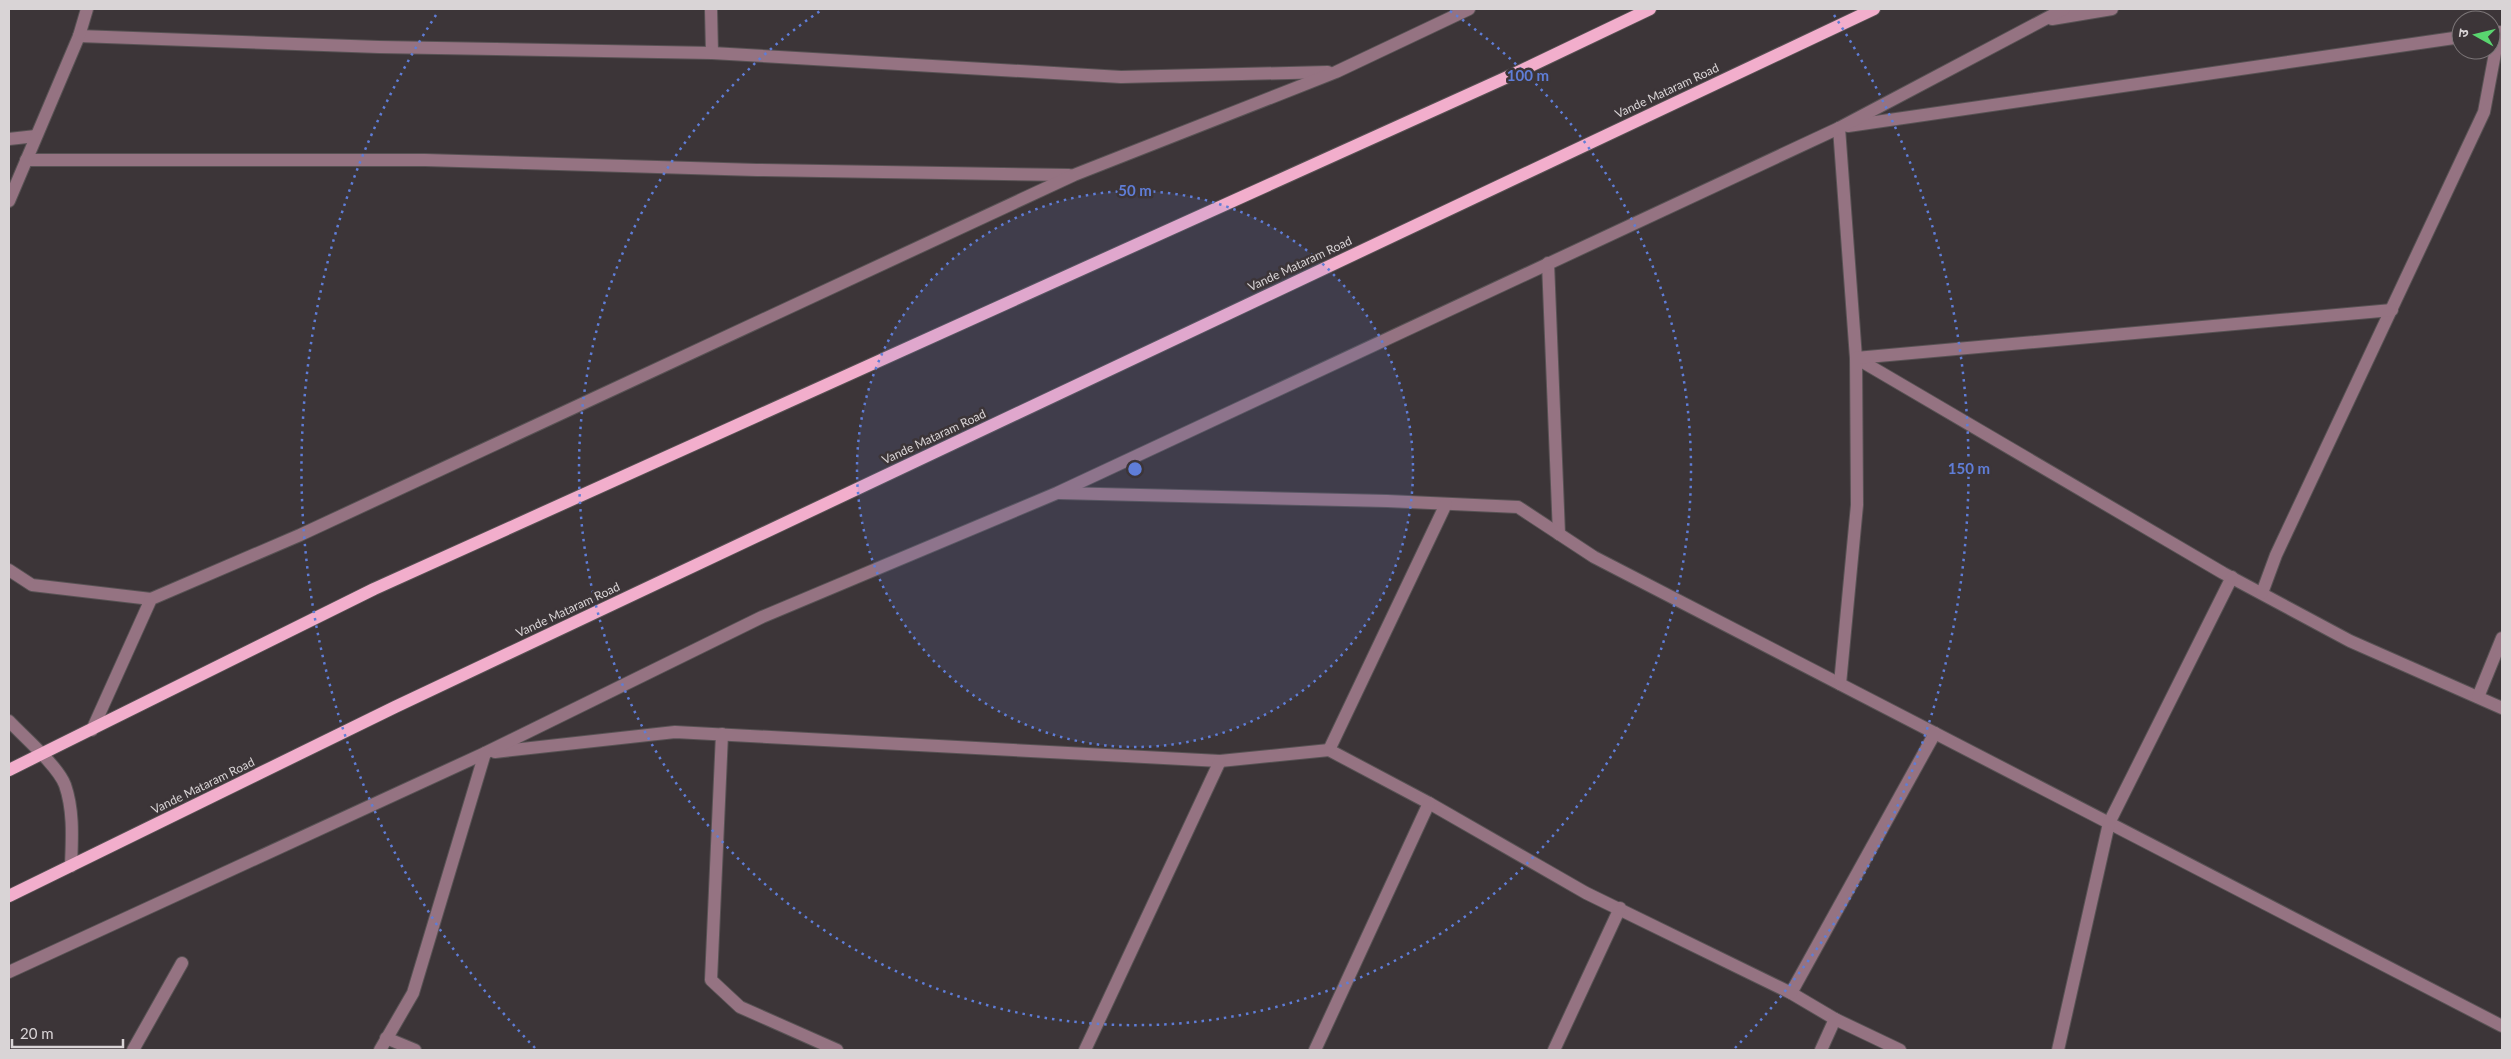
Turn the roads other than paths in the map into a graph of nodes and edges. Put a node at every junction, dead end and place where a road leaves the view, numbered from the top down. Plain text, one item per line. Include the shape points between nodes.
1 (87, 9) edge
2 (710, 9) edge
3 (1469, 9) edge
4 (1650, 9) edge
5 (1874, 9) edge
6 (2064, 9) edge
7 (2112, 9) edge
8 (2040, 21) junction
9 (79, 36) junction
10 (2451, 38) edge
11 (712, 53) junction
12 (2492, 60) edge
13 (1336, 72) junction
14 (1838, 128) junction
15 (36, 136) junction
16 (9, 139) edge
17 (26, 160) junction
18 (1074, 175) junction
19 (9, 201) edge
20 (1548, 262) junction
21 (2392, 310) junction
22 (1856, 358) junction
23 (1057, 493) junction
24 (1446, 504) junction
25 (1559, 534) junction
26 (9, 570) edge
27 (2232, 578) junction
28 (2262, 593) junction
29 (151, 599) junction
30 (2502, 638) edge
31 (1840, 684) junction
32 (2478, 697) junction
33 (2502, 708) edge
34 (9, 721) edge
35 (92, 730) junction
36 (1935, 733) junction
37 (722, 734) junction
38 (1329, 750) junction
39 (486, 754) junction
40 (42, 755) junction
41 (1220, 761) junction
42 (9, 770) edge
43 (1429, 803) junction
44 (2109, 823) junction
45 (71, 866) junction
46 (9, 896) edge
47 (1620, 908) junction
48 (182, 963) dead end
49 (9, 972) edge
50 (1791, 993) junction
51 (1835, 1019) junction
52 (2502, 1026) edge
53 (386, 1038) junction
54 (133, 1050) edge
55 (380, 1050) edge
56 (414, 1050) edge
57 (837, 1050) edge
58 (1085, 1050) edge
59 (1315, 1050) edge
60 (1554, 1050) edge
61 (1821, 1050) edge
62 (1900, 1050) edge
63 (2058, 1050) edge

1 - 9 street
2 - 11 street
3 - 13 street
4 - 35 main road via 1514,74 374,589
5 - 45 main road, Vande Mataram Road via 404,702
6 - 8 street
7 - 8 street
8 - 14 street
9 - 11 street via 370,47
9 - 15 street
10 - 14 street
11 - 13 street via 1121,77
12 - 21 street via 2484,112
13 - 18 street
14 - 20 street
14 - 22 street
15 - 16 street
15 - 17 street
17 - 18 street via 425,160
17 - 19 street
18 - 29 street via 300,535
20 - 23 street
20 - 25 street
21 - 22 street
21 - 28 street via 2276,555
22 - 27 street
22 - 31 street via 1857,505
23 - 24 street
23 - 39 street via 762,617
24 - 25 street via 1518,507
24 - 38 street
25 - 31 street via 1594,557
26 - 29 street via 32,585
27 - 28 street
27 - 44 street
28 - 32 street via 2350,641
29 - 35 street
30 - 32 street
31 - 36 street
32 - 33 street
34 - 40 street
35 - 40 main road
36 - 44 street
36 - 50 street
37 - 39 street via 675,732
37 - 41 street
37 - 57 street via 710,980 740,1007
38 - 41 street
38 - 43 street
39 - 49 street
39 - 53 street via 413,993
40 - 42 main road
40 - 45 street via 64,784 72,823
41 - 58 street
43 - 47 street
43 - 59 street
44 - 52 street
44 - 63 street
45 - 46 main road, Vande Mataram Road
47 - 50 street
47 - 60 street
48 - 54 street
50 - 51 street
51 - 61 street
51 - 62 street
53 - 55 street
53 - 56 street

